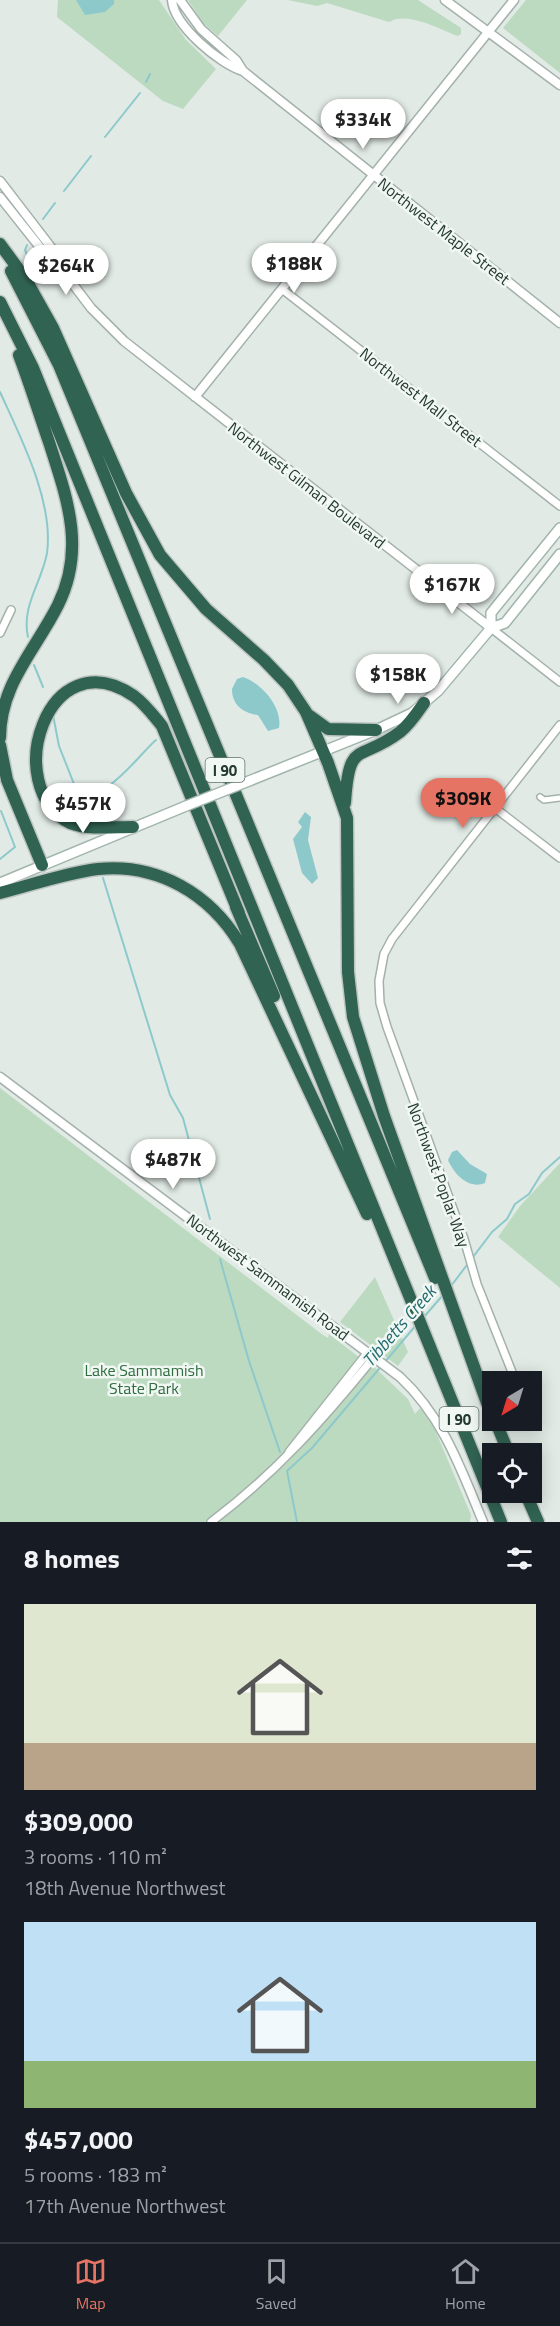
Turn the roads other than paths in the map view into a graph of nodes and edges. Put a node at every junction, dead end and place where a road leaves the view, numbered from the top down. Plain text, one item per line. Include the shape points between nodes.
1 (172, 0) edge
2 (180, 0) edge
3 (445, 0) edge
4 (514, 0) edge
5 (489, 31) junction
6 (243, 71) junction
7 (560, 86) edge
8 (373, 176) junction
9 (0, 181) edge
10 (0, 197) edge
11 (0, 244) edge
12 (0, 253) edge
13 (66, 275) junction
14 (282, 289) junction
15 (0, 302) edge
16 (0, 307) edge
17 (560, 323) edge
18 (195, 397) junction
19 (560, 506) edge
20 (560, 528) edge
21 (560, 554) edge
22 (11, 610) dead end
23 (491, 628) junction
24 (0, 633) edge
25 (560, 682) edge
26 (424, 704) junction
27 (306, 712) junction
28 (560, 725) edge
29 (27, 730) dead end
30 (376, 730) junction
31 (0, 738) edge
32 (0, 745) edge
33 (323, 751) junction
34 (25, 777) dead end
35 (540, 797) dead end
36 (560, 798) edge
37 (345, 807) junction
38 (495, 808) junction
39 (134, 827) junction
40 (560, 858) edge
41 (42, 865) junction
42 (0, 883) edge
43 (0, 893) edge
44 (0, 1077) edge
45 (333, 1137) junction
46 (446, 1295) junction
47 (418, 1318) junction
48 (374, 1356) junction
49 (512, 1371) edge
50 (482, 1388) edge
51 (530, 1503) edge
52 (211, 1522) edge
53 (483, 1522) edge
54 (501, 1522) edge
55 (538, 1522) edge

1 - 6 street, Northwest Maple Street via 196,39 230,67
2 - 6 street, Northwest Maple Street via 201,29
3 - 5 street
4 - 5 street
5 - 7 street
5 - 8 street
6 - 8 street, Northwest Maple Street
8 - 14 street
8 - 17 street, Northwest Maple Street
9 - 13 street, Northwest Gilman Boulevard via 60,259
10 - 13 street, Northwest Gilman Boulevard
11 - 27 highway via 25,278 53,328 126,493 160,555 206,609 278,673
12 - 46 highway, I 90 via 59,364
13 - 18 street, Northwest Gilman Boulevard via 107,325
14 - 18 street
14 - 19 street, Northwest Mall Street
15 - 47 highway, I 90 via 33,368
16 - 31 highway via 65,490 74,542 68,581 58,604 7,692
18 - 23 street, Northwest Gilman Boulevard
20 - 23 main road via 491,613
21 - 23 main road via 505,623
22 - 24 street
23 - 25 street, Northwest Gilman Boulevard
23 - 26 main road
26 - 30 main road
26 - 37 highway via 398,733 354,758 348,773
27 - 30 highway via 328,729
27 - 33 highway
28 - 38 street
29 - 45 highway via 37,712 55,695 89,683 125,691 143,703 162,726
30 - 33 main road
32 - 41 highway via 7,780
33 - 37 highway
33 - 39 main road, bridge
34 - 39 highway via 44,808 68,823
35 - 36 street
37 - 46 highway via 348,972 353,1017
38 - 40 street
38 - 49 street, Northwest Poplar Way via 392,939 381,964 379,990 387,1027
39 - 41 main road
41 - 42 main road
43 - 45 highway via 114,868 165,878 200,897 221,917 240,944
44 - 48 street, Northwest Sammamish Road
45 - 47 highway
46 - 50 highway
47 - 54 highway, I 90
48 - 52 street via 304,1442 289,1452 252,1491
48 - 53 street, Northwest Sammamish Road via 412,1388 436,1418
51 - 55 highway

